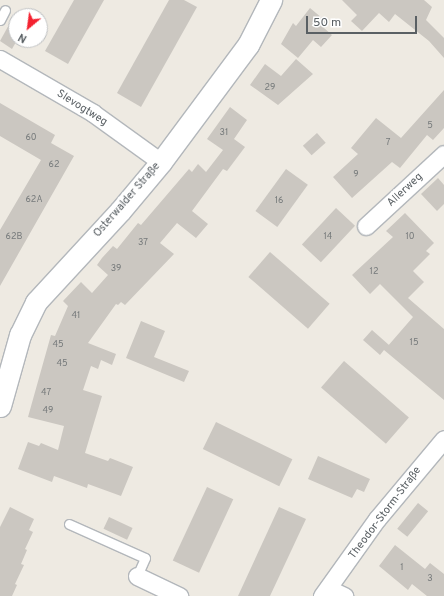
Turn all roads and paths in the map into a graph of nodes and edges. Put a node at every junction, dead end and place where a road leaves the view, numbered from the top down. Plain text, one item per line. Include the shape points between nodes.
1 (271, 0) edge
2 (5, 10) dead end
3 (0, 20) edge
4 (0, 59) edge
5 (444, 154) edge
6 (161, 162) junction
7 (366, 226) dead end
8 (0, 406) edge
9 (444, 439) edge
10 (69, 524) dead end
11 (137, 576) joint
12 (325, 592) edge
13 (179, 596) edge
14 (344, 596) edge

1 - 6 street, Osterwalder Straße via 248,45
2 - 3 lane
4 - 6 street, Slevogtweg via 93,113
5 - 7 street, Allerweg
6 - 8 street, Osterwalder Straße via 120,211 36,302 20,335
9 - 12 street, Theodor-Storm-Straße via 377,519
10 - 11 lane via 145,558
11 - 13 street
12 - 14 street

